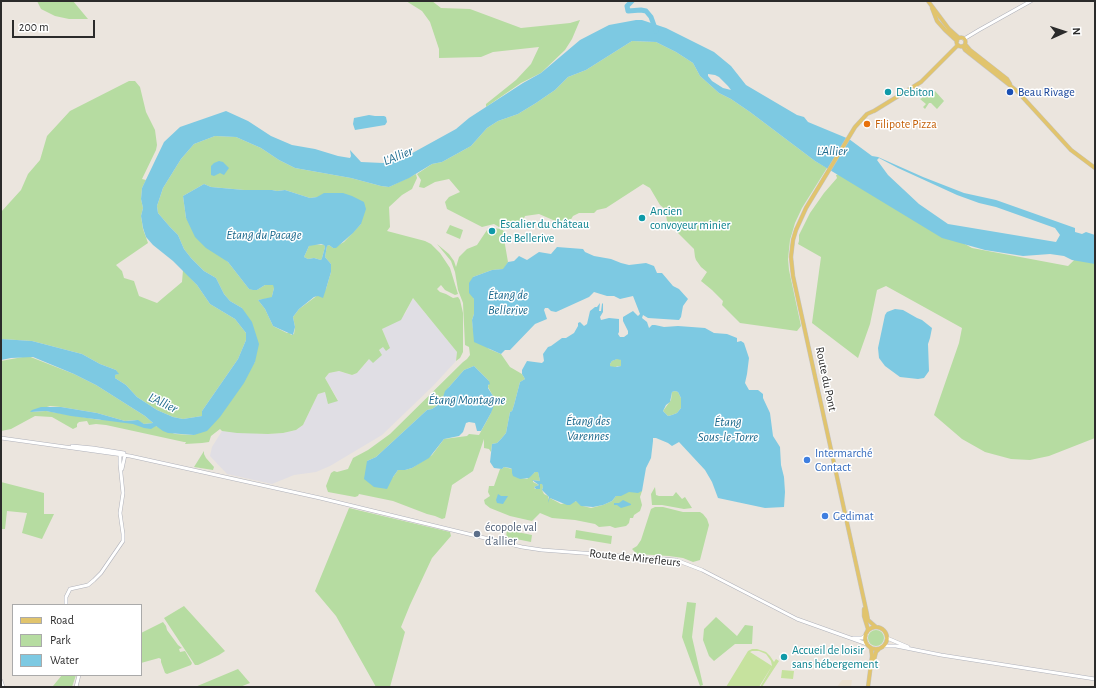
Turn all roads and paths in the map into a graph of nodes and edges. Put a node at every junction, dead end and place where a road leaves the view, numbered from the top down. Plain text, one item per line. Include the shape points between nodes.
1 (928, 1) edge
2 (1031, 1) edge
3 (964, 39) junction
4 (958, 42) junction
5 (964, 45) junction
6 (1095, 168) edge
7 (1, 438) edge
8 (122, 454) junction
9 (185, 468) junction
10 (121, 470) junction
11 (863, 596) junction
12 (66, 604) edge
13 (876, 627) junction
14 (867, 633) junction
15 (847, 637) junction
16 (887, 638) junction
17 (867, 644) junction
18 (884, 646) junction
19 (871, 648) junction
20 (879, 649) junction
21 (921, 651) junction
22 (870, 673) junction
23 (79, 676) edge
24 (1095, 679) edge
25 (1, 681) edge
26 (3, 687) edge
27 (76, 687) edge
28 (868, 687) edge

1 - 4 main road via 937,21
2 - 3 street
3 - 4 main road
3 - 5 main road
4 - 5 main road
4 - 11 main road, Route du Pont via 921,82 867,114 855,127 803,214 792,244 792,268
5 - 6 main road via 1007,79 1071,150
7 - 8 street
8 - 9 street
8 - 9 street
8 - 10 street
8 - 10 street
9 - 15 street, Route de Mirefleurs via 522,547 681,562 797,618
10 - 12 street via 120,513 123,541 94,580 88,585 70,589
11 - 13 main road, Route du Pont via 868,620
11 - 14 main road, Route du Pont
13 - 14 main road
13 - 16 main road via 882,629
14 - 15 street, Route de Mirefleurs via 859,638
14 - 17 main road
15 - 17 street, Route de Mirefleurs
16 - 18 main road
16 - 21 street
17 - 19 main road
18 - 20 main road
18 - 21 street
19 - 20 main road
19 - 22 main road
20 - 22 main road
21 - 24 street
22 - 28 main road
23 - 27 street
25 - 26 street

